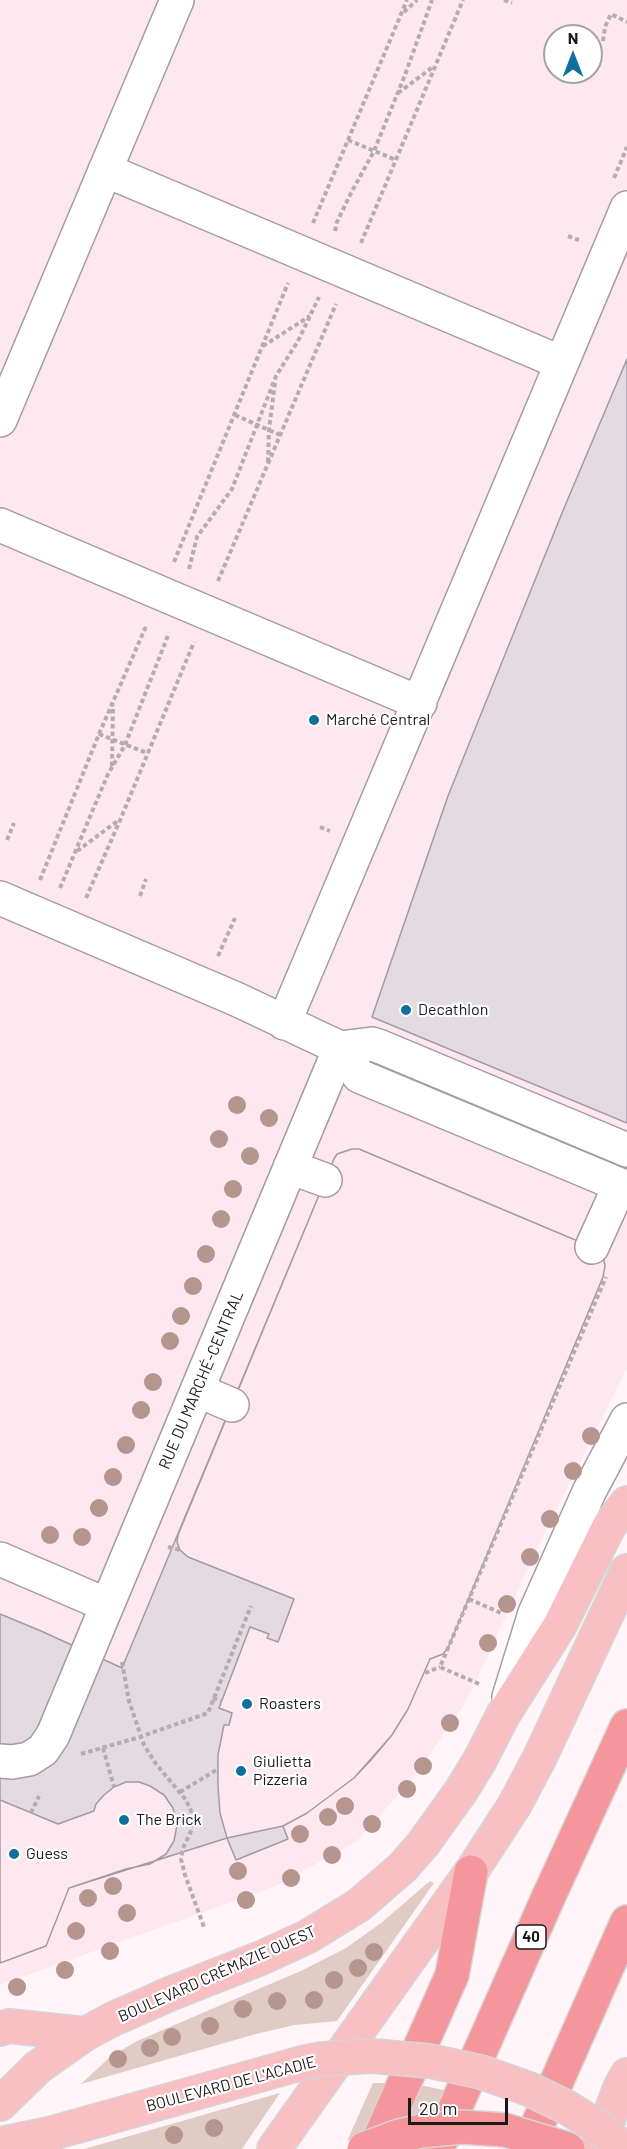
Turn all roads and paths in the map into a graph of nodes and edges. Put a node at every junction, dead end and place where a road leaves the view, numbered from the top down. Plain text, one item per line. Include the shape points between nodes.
1 (177, 0) edge
2 (407, 0) edge
3 (417, 0) edge
4 (432, 0) edge
5 (463, 0) edge
6 (504, 0) edge
7 (512, 3) dead end
8 (401, 14) junction
9 (627, 22) edge
10 (603, 41) dead end
11 (435, 66) junction
12 (398, 93) junction
13 (348, 140) junction
14 (374, 151) junction
15 (396, 160) junction
16 (105, 171) junction
17 (627, 208) edge
18 (312, 225) dead end
19 (334, 235) dead end
20 (360, 245) dead end
21 (290, 279) dead end
22 (321, 291) dead end
23 (338, 299) dead end
24 (310, 316) junction
25 (263, 346) junction
26 (562, 363) junction
27 (276, 376) junction
28 (235, 415) junction
29 (0, 420) edge
30 (256, 425) junction
31 (269, 430) junction
32 (280, 435) junction
33 (267, 465) junction
34 (0, 525) edge
35 (173, 565) dead end
36 (188, 572) dead end
37 (217, 584) dead end
38 (148, 623) dead end
39 (172, 625) dead end
40 (194, 643) dead end
41 (113, 701) junction
42 (420, 703) junction
43 (99, 734) junction
44 (114, 740) junction
45 (125, 745) junction
46 (147, 753) junction
47 (112, 768) junction
48 (121, 818) junction
49 (14, 823) dead end
50 (7, 840) dead end
51 (76, 851) junction
52 (146, 879) dead end
53 (39, 883) dead end
54 (58, 891) dead end
55 (140, 896) dead end
56 (0, 898) edge
57 (84, 901) dead end
58 (235, 918) dead end
59 (217, 958) dead end
60 (284, 1023) junction
61 (340, 1048) junction
62 (627, 1150) edge
63 (290, 1167) junction
64 (325, 1180) dead end
65 (623, 1187) edge
66 (601, 1258) joint
67 (197, 1390) junction
68 (232, 1405) dead end
69 (627, 1420) edge
70 (627, 1503) edge
71 (168, 1547) dead end
72 (180, 1550) dead end
73 (0, 1559) edge
74 (627, 1571) edge
75 (469, 1599) junction
76 (107, 1605) junction
77 (251, 1606) dead end
78 (502, 1613) dead end
79 (121, 1658) dead end
80 (440, 1667) junction
81 (424, 1673) dead end
82 (483, 1685) dead end
83 (213, 1698) junction
84 (222, 1701) dead end
85 (503, 1715) junction
86 (627, 1726) edge
87 (140, 1737) junction
88 (103, 1748) junction
89 (80, 1754) dead end
90 (0, 1761) edge
91 (218, 1769) dead end
92 (114, 1787) dead end
93 (180, 1792) junction
94 (39, 1796) dead end
95 (31, 1813) dead end
96 (471, 1872) junction
97 (627, 1922) edge
98 (204, 1927) dead end
99 (0, 2029) edge
100 (85, 2034) junction
101 (627, 2075) edge
102 (0, 2104) edge
103 (0, 2144) edge
104 (274, 2149) edge
105 (364, 2149) edge
106 (375, 2149) edge
107 (437, 2149) edge
108 (527, 2149) edge
109 (568, 2149) edge
110 (597, 2149) edge
111 (624, 2149) edge

1 - 16 street
2 - 8 path
3 - 8 path
4 - 12 path
5 - 11 path
6 - 7 path
8 - 13 path
9 - 10 path via 611,14
11 - 12 path
11 - 15 path
12 - 14 path
13 - 14 path
13 - 18 path
14 - 15 path
14 - 19 path
15 - 20 path
16 - 26 street
16 - 29 street
17 - 26 street
21 - 25 path
22 - 24 path
23 - 32 path
24 - 25 path
24 - 27 path
25 - 28 path
26 - 42 street
27 - 30 path
27 - 31 path
28 - 30 path
28 - 35 path
30 - 31 path
30 - 36 path via 232,489 197,537
31 - 32 path
31 - 33 path
32 - 33 path
33 - 37 path
34 - 42 street
38 - 41 path
39 - 45 path
40 - 46 path
41 - 43 path
41 - 44 path
42 - 60 street
43 - 44 path
43 - 53 path
44 - 45 path
44 - 47 path
45 - 46 path
45 - 47 path
46 - 48 path
47 - 51 path
48 - 51 path
48 - 57 path
49 - 50 path
51 - 54 path
52 - 55 path
56 - 60 street
58 - 59 path
60 - 61 street
61 - 62 street via 372,1044 381,1047
61 - 63 street, RUE DU MARCHÉ-CENTRAL
61 - 65 street via 359,1076
63 - 64 street
63 - 67 street, RUE DU MARCHÉ-CENTRAL
65 - 66 street
66 - 75 path
67 - 68 street
67 - 76 street, RUE DU MARCHÉ-CENTRAL
69 - 85 street, BOULEVARD CRÉMAZIE OUEST via 589,1492 535,1613
70 - 85 main road, BOULEVARD CRÉMAZIE OUEST via 609,1526 560,1625
71 - 72 path
73 - 76 street
74 - 96 main road via 536,1765
75 - 78 path
75 - 80 path
76 - 90 street, RUE DU MARCHÉ-CENTRAL via 49,1742 28,1759
77 - 83 path
79 - 87 path
80 - 81 path
80 - 82 path
83 - 84 path
83 - 87 path via 207,1713
85 - 100 main road, BOULEVARD CRÉMAZIE OUEST via 461,1791 423,1844 359,1905 291,1944
86 - 107 highway, 40
87 - 88 path
87 - 93 path via 149,1755
88 - 89 path
88 - 92 path
91 - 93 path
93 - 98 path via 190,1807 193,1822 181,1859
94 - 95 path
96 - 104 main road
96 - 106 highway via 452,1975
97 - 108 highway
99 - 100 main road via 9,2026
100 - 102 main road, BOULEVARD CRÉMAZIE OUEST via 38,2067
101 - 110 main road
103 - 111 main road, BOULEVARD DE L'ACADIE, bridge via 302,2063 372,2056 430,2061 481,2072 529,2089 568,2108
105 - 109 highway, bridge via 399,2136 462,2127 505,2130

